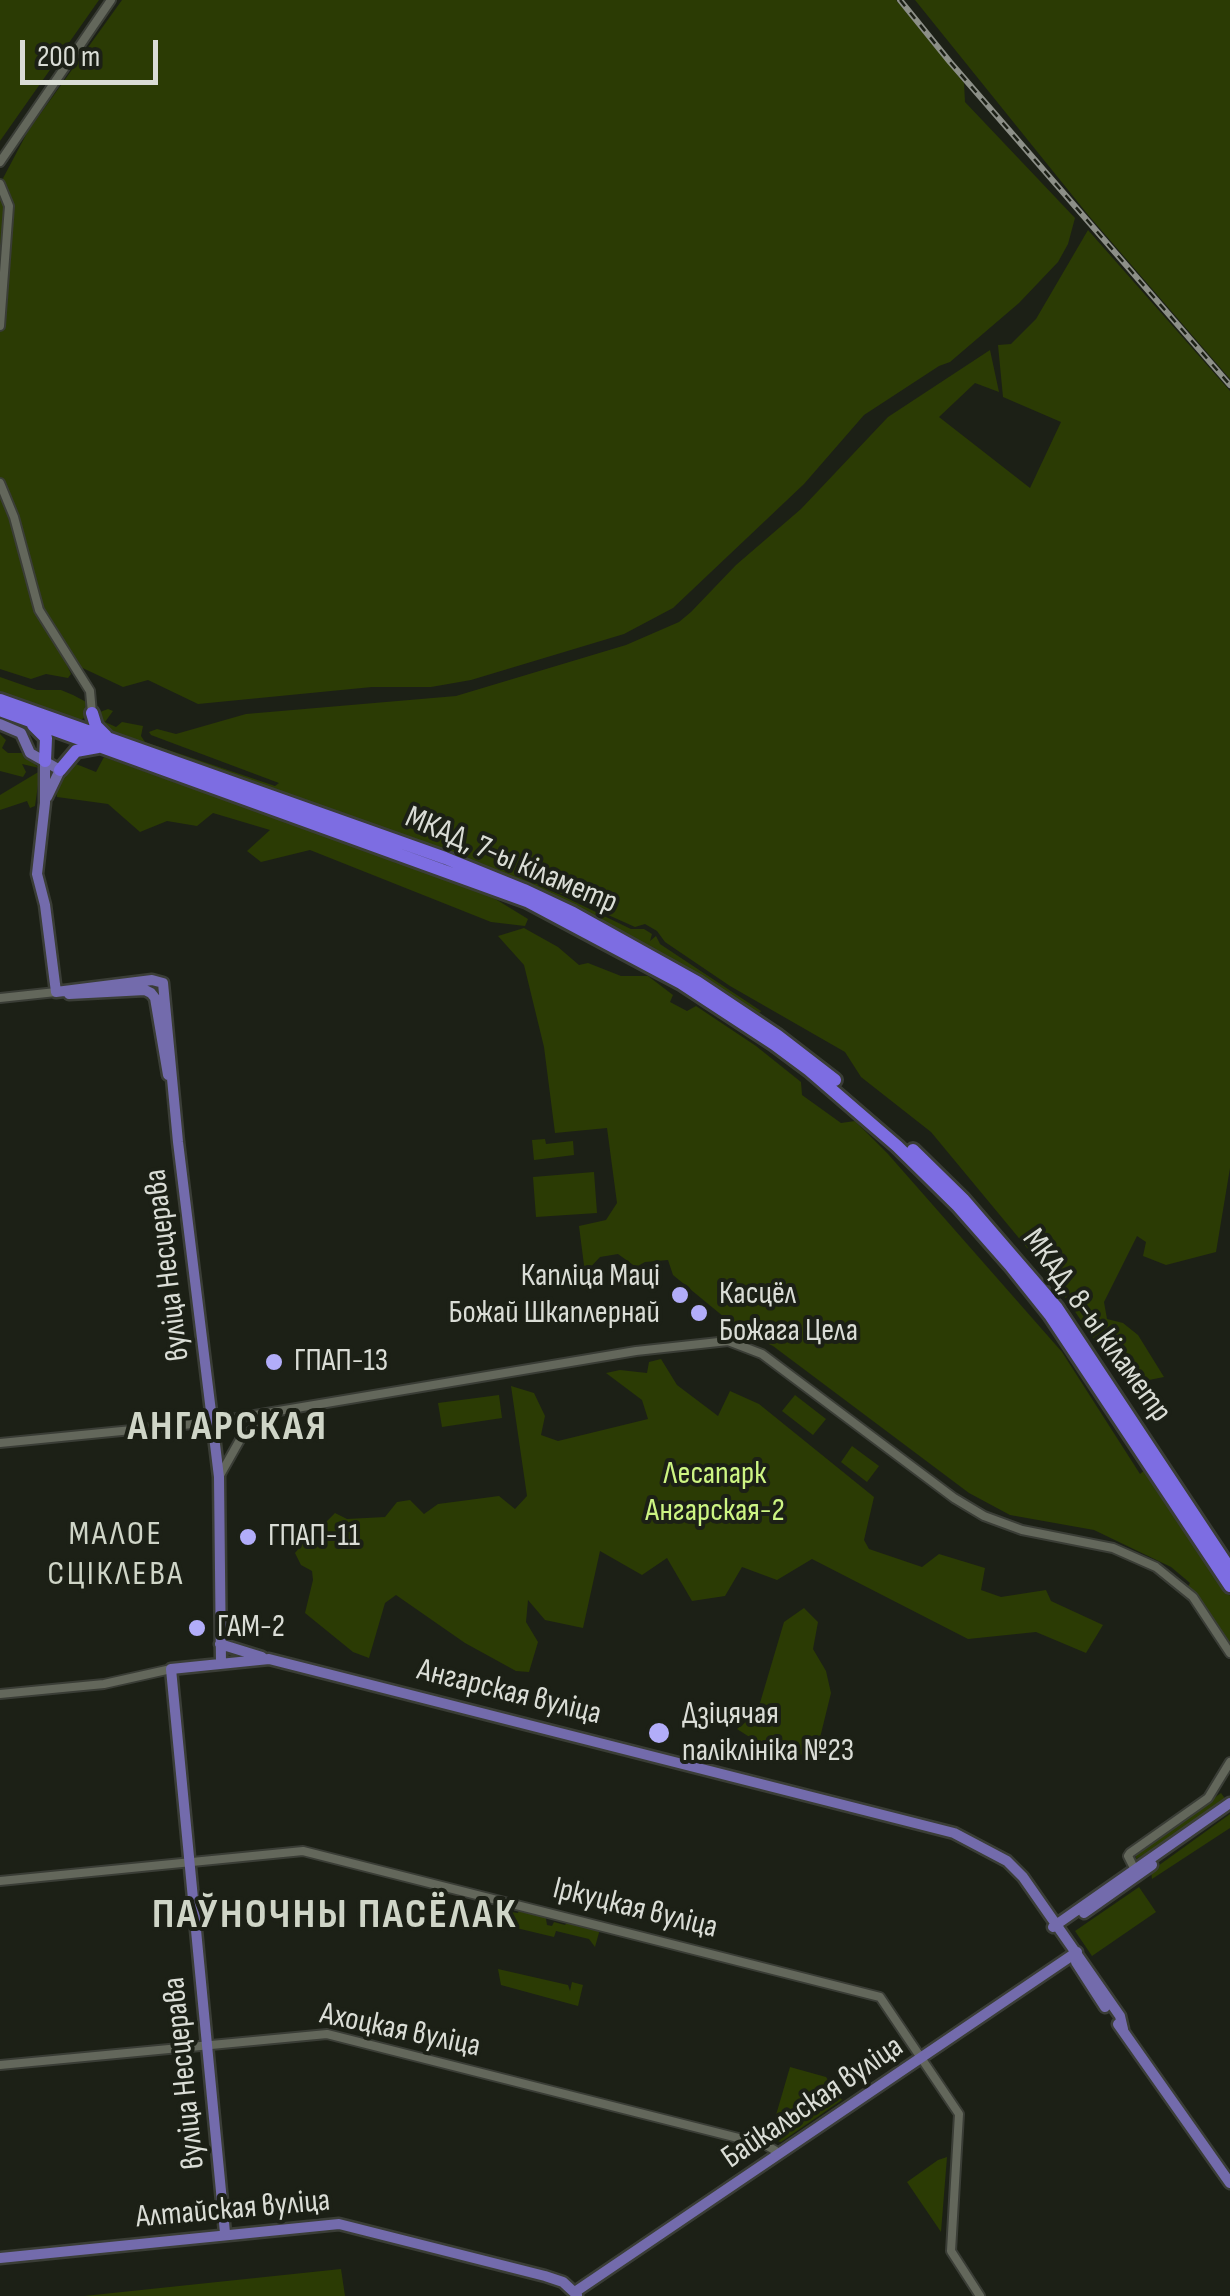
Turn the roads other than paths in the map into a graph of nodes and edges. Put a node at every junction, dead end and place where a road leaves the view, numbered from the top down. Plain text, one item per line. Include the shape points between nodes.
1 (111, 0) edge
2 (0, 162) edge
3 (0, 184) edge
4 (0, 326) edge
5 (0, 483) edge
6 (0, 700) edge
7 (0, 710) edge
8 (92, 713) junction
9 (23, 718) junction
10 (0, 724) edge
11 (68, 725) junction
12 (109, 744) junction
13 (45, 761) junction
14 (60, 770) junction
15 (45, 803) junction
16 (59, 992) junction
17 (0, 998) edge
18 (812, 1066) junction
19 (280, 1411) junction
20 (213, 1422) junction
21 (0, 1443) edge
22 (220, 1477) junction
23 (1223, 1564) edge
24 (1230, 1586) edge
25 (220, 1644) junction
26 (1230, 1654) edge
27 (269, 1659) junction
28 (221, 1662) junction
29 (172, 1670) junction
30 (0, 1694) edge
31 (1230, 1762) edge
32 (1225, 1794) edge
33 (189, 1862) junction
34 (1137, 1872) junction
35 (0, 1881) edge
36 (1057, 1927) junction
37 (1074, 1954) junction
38 (206, 2045) junction
39 (923, 2058) junction
40 (0, 2065) edge
41 (779, 2154) junction
42 (1230, 2182) edge
43 (225, 2233) junction
44 (0, 2258) edge
45 (576, 2294) edge
46 (980, 2296) edge

1 - 2 street
3 - 4 street via 9,219
5 - 8 street via 40,610 90,691
6 - 11 highway
7 - 9 highway
8 - 11 highway via 82,725
8 - 12 highway
9 - 12 highway
9 - 13 highway via 46,738
10 - 13 main road via 22,734 30,752
11 - 12 highway
12 - 14 highway via 80,749
12 - 18 highway, МКАД, 7-ы кіламетр via 445,858 573,912 697,982
13 - 14 main road
13 - 15 main road
14 - 15 main road
15 - 16 main road via 37,874
16 - 17 street
16 - 20 main road, вуліца Несцерава via 162,983
18 - 23 highway, МКАД, 8-ы кіламетр via 1010,1265
18 - 23 highway, МКАД, 8-ы кіламетр via 902,1138 1016,1258 1144,1436 1159,1454 1172,1457 1171,1478
19 - 20 street
19 - 22 street via 241,1438
19 - 26 street via 658,1348 739,1344 762,1354 984,1516 1113,1548 1156,1567 1193,1597
20 - 21 street
20 - 22 main road, вуліца Несцерава
22 - 25 main road, вуліца Несцерава
23 - 24 highway
25 - 27 main road
25 - 28 main road, вуліца Несцерава
27 - 28 main road, Ангарская вуліца
27 - 36 main road, Ангарская вуліца via 937,1828 970,1840 1023,1877
28 - 29 main road, Ангарская вуліца
29 - 30 street, Ангарская вуліца
29 - 33 main road, вуліца Несцерава
31 - 32 street
32 - 34 main road
32 - 34 street via 1208,1798 1130,1853
33 - 35 street, Іркуцкая вуліца
33 - 38 main road, вуліца Несцерава
33 - 39 street, Іркуцкая вуліца via 302,1851 808,1977 880,1997
34 - 36 main road
36 - 37 main road, Ангарская вуліца
37 - 39 main road, Байкальская вуліца
37 - 42 main road, Ангарская вуліца
38 - 40 street, Ахоцкая вуліца
38 - 41 street, Ахоцкая вуліца via 328,2034 766,2145
38 - 43 main road, вуліца Несцерава
39 - 41 main road, Байкальская вуліца
39 - 46 street, Іркуцкая вуліца via 959,2114 951,2251
41 - 45 main road, Байкальская вуліца
43 - 44 main road, Алтайская вуліца
43 - 45 main road, Алтайская вуліца via 348,2225 546,2276

